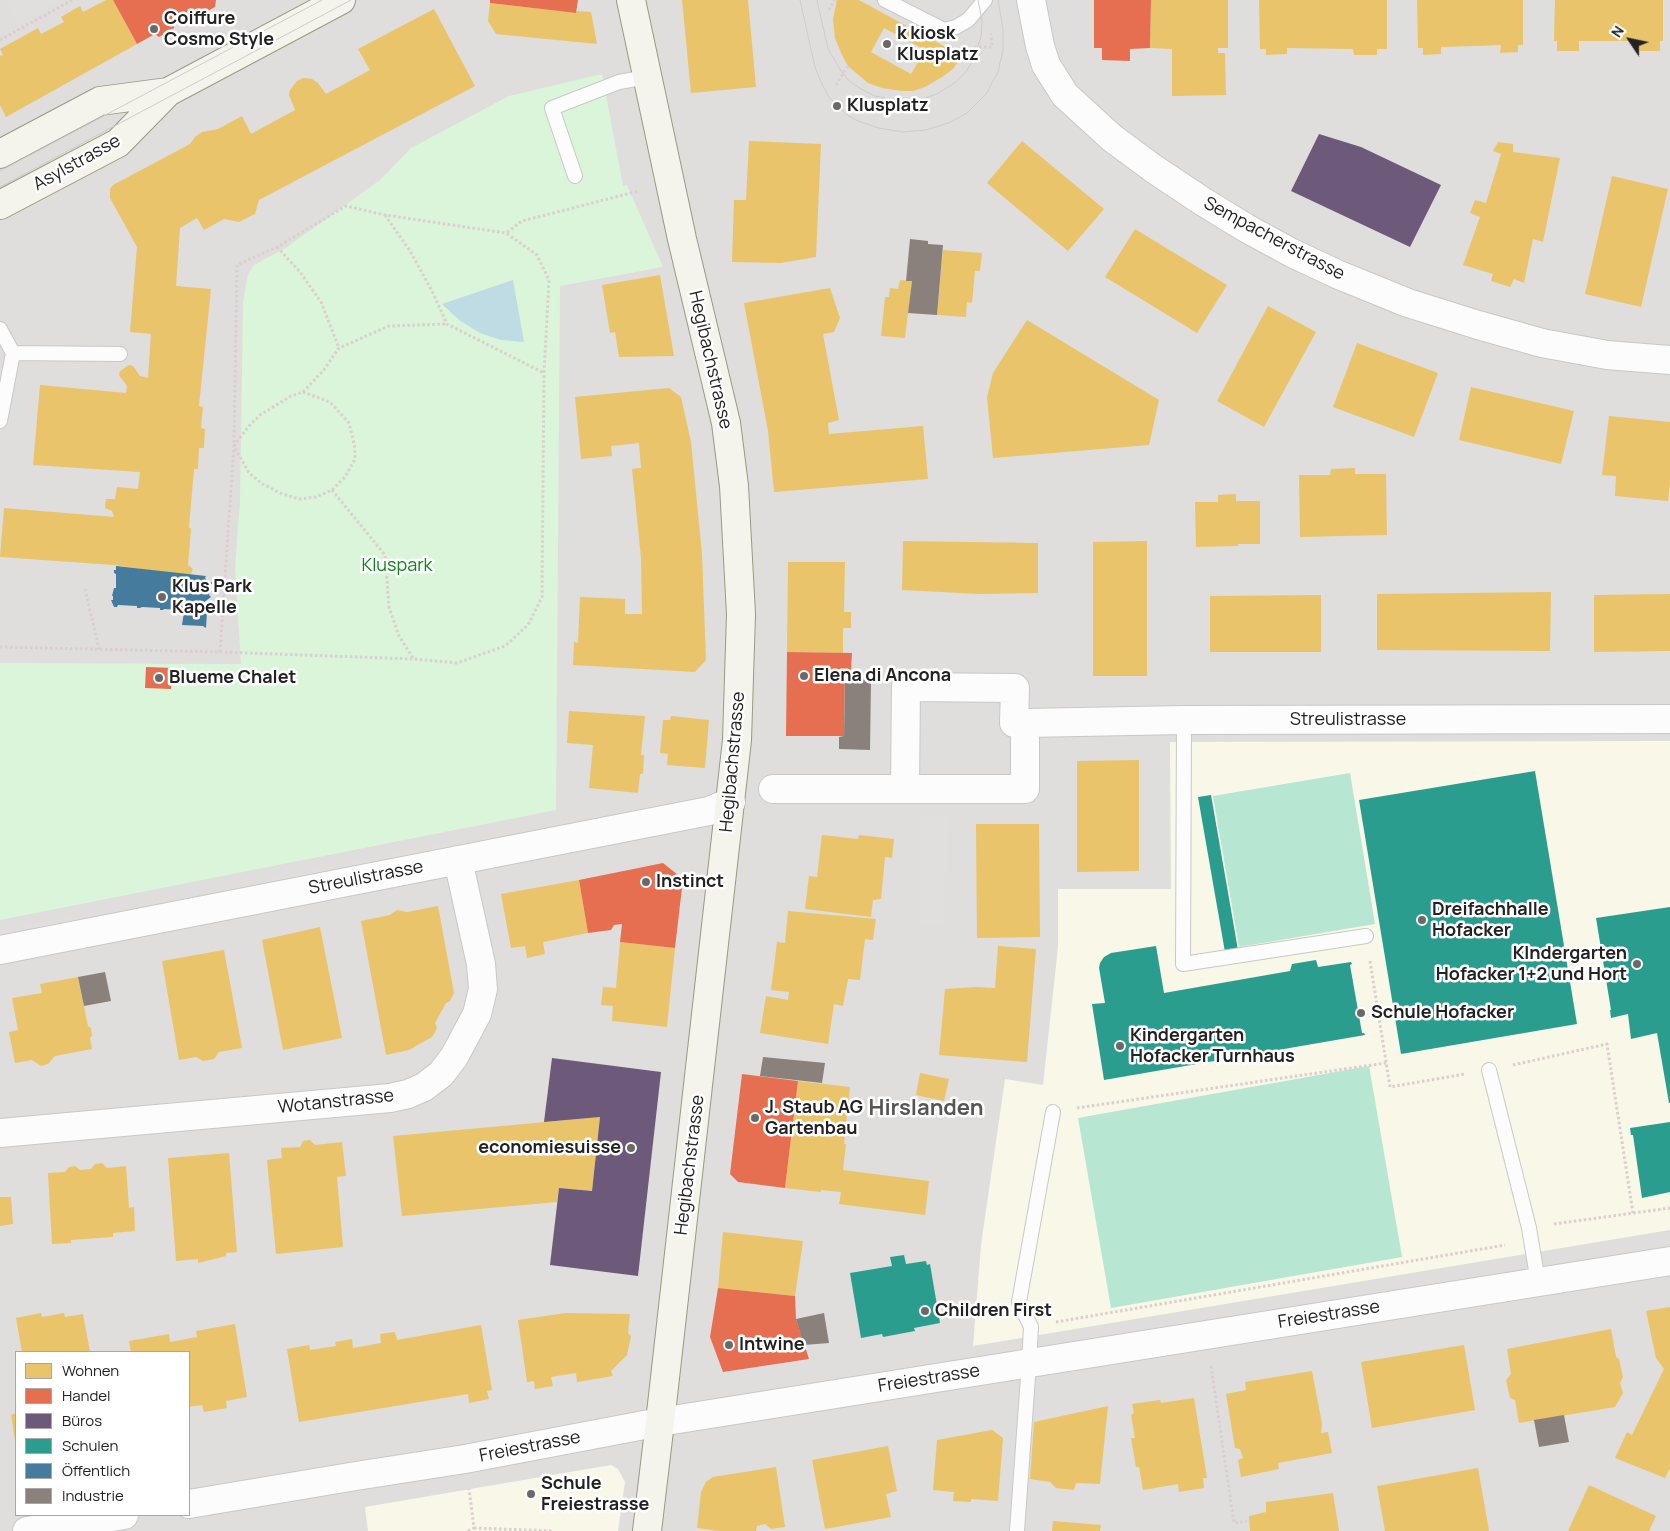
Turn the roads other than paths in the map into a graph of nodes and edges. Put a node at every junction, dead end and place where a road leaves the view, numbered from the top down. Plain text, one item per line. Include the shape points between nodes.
1 (341, 0) edge
2 (630, 0) edge
3 (885, 0) edge
4 (985, 0) edge
5 (1031, 0) edge
6 (647, 77) junction
7 (168, 92) junction
8 (0, 154) edge
9 (575, 176) dead end
10 (0, 205) edge
11 (0, 329) edge
12 (13, 353) junction
13 (120, 354) dead end
14 (1670, 360) edge
15 (0, 421) edge
16 (1670, 719) edge
17 (1184, 720) junction
18 (1025, 724) junction
19 (772, 789) dead end
20 (905, 789) junction
21 (731, 802) junction
22 (458, 860) junction
23 (1366, 936) road end
24 (0, 950) edge
25 (1489, 1070) road end
26 (1053, 1112) road end
27 (0, 1133) edge
28 (1670, 1261) edge
29 (1538, 1282) junction
30 (1029, 1363) junction
31 (660, 1422) junction
32 (190, 1504) edge
33 (118, 1516) edge
34 (27, 1531) edge
35 (646, 1531) edge
36 (1017, 1531) edge

1 - 7 street, Asylstrasse
2 - 6 street, Hegibachstrasse
3 - 4 lane via 944,30 968,20
5 - 14 street, Sempacherstrasse via 1043,58 1057,85 1080,110 1154,169 1246,228 1339,275 1408,303 1478,325 1542,343 1608,355
6 - 9 lane via 619,82 552,108
6 - 21 street, Hegibachstrasse via 726,423 734,486 742,614
7 - 8 street, Asylstrasse via 100,101
7 - 10 street, Asylstrasse via 118,143
11 - 12 lane
12 - 13 lane
12 - 15 lane
16 - 17 street, Streulistrasse
17 - 18 street, Streulistrasse
17 - 23 lane via 1183,964
18 - 20 street via 1025,789
18 - 20 street via 1014,723 1015,688 906,687
19 - 20 street
21 - 22 street, Streulistrasse via 709,811
21 - 31 street, Hegibachstrasse
22 - 24 street, Streulistrasse
22 - 27 street, Wotanstrasse via 481,964 483,989 477,1014 454,1057 441,1074 424,1087 390,1098
25 - 29 lane via 1530,1234
26 - 30 lane via 1019,1302 1030,1327
28 - 29 street, Freiestrasse
29 - 30 street, Freiestrasse
30 - 31 street, Freiestrasse
30 - 36 lane
31 - 32 street, Freiestrasse via 466,1459
31 - 35 street, Hegibachstrasse
33 - 34 street

